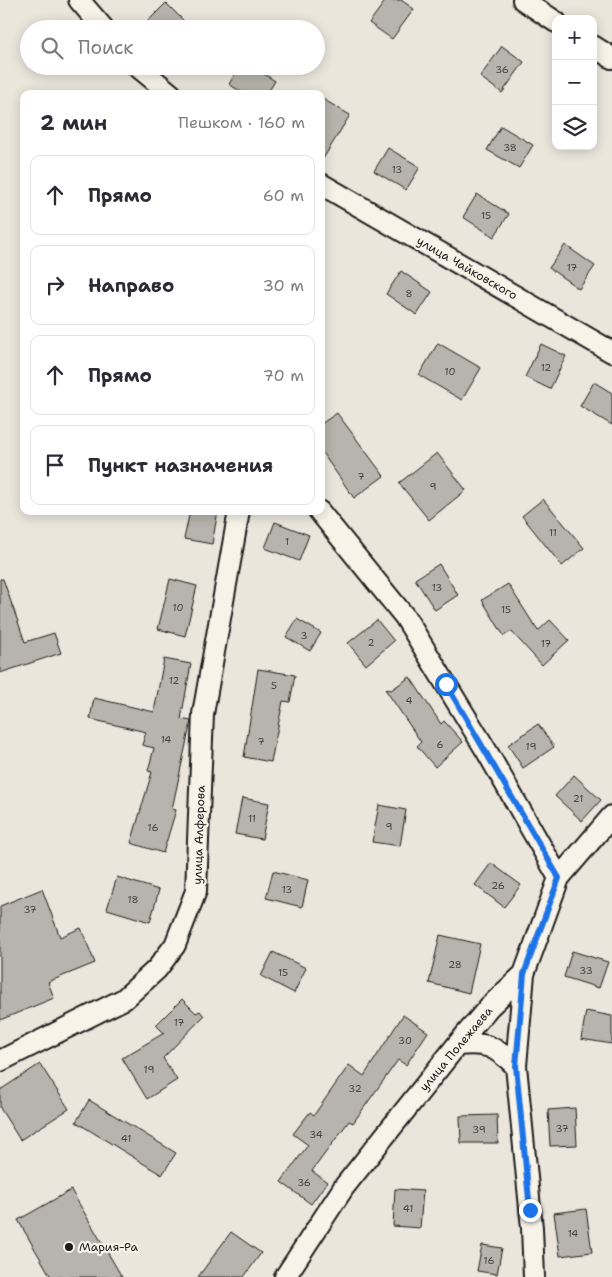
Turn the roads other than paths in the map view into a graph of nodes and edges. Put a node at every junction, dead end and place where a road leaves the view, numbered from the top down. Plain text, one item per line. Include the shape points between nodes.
1 (79, 0) edge
2 (522, 0) edge
3 (552, 19) edge
4 (96, 20) edge
5 (597, 49) edge
6 (612, 58) edge
7 (148, 75) edge
8 (165, 90) edge
9 (325, 186) edge
10 (612, 352) edge
11 (239, 515) edge
12 (322, 515) edge
13 (612, 816) edge
14 (559, 878) junction
15 (524, 974) junction
16 (457, 1045) junction
17 (0, 1060) edge
18 (516, 1066) junction
19 (285, 1277) edge
20 (534, 1277) edge

1 - 4 street
2 - 3 street
5 - 6 street
7 - 8 street
9 - 10 street, улица Чайковского
11 - 17 street, улица Алферова via 203,714 196,891 175,945 157,970 124,999
12 - 14 street via 405,617
13 - 14 street, улица Полежаева
14 - 15 street, улица Полежаева
15 - 16 street, улица Полежаева via 489,1007
15 - 18 street
16 - 18 street via 486,1044 498,1049
16 - 19 street, улица Полежаева via 344,1187
18 - 20 street

